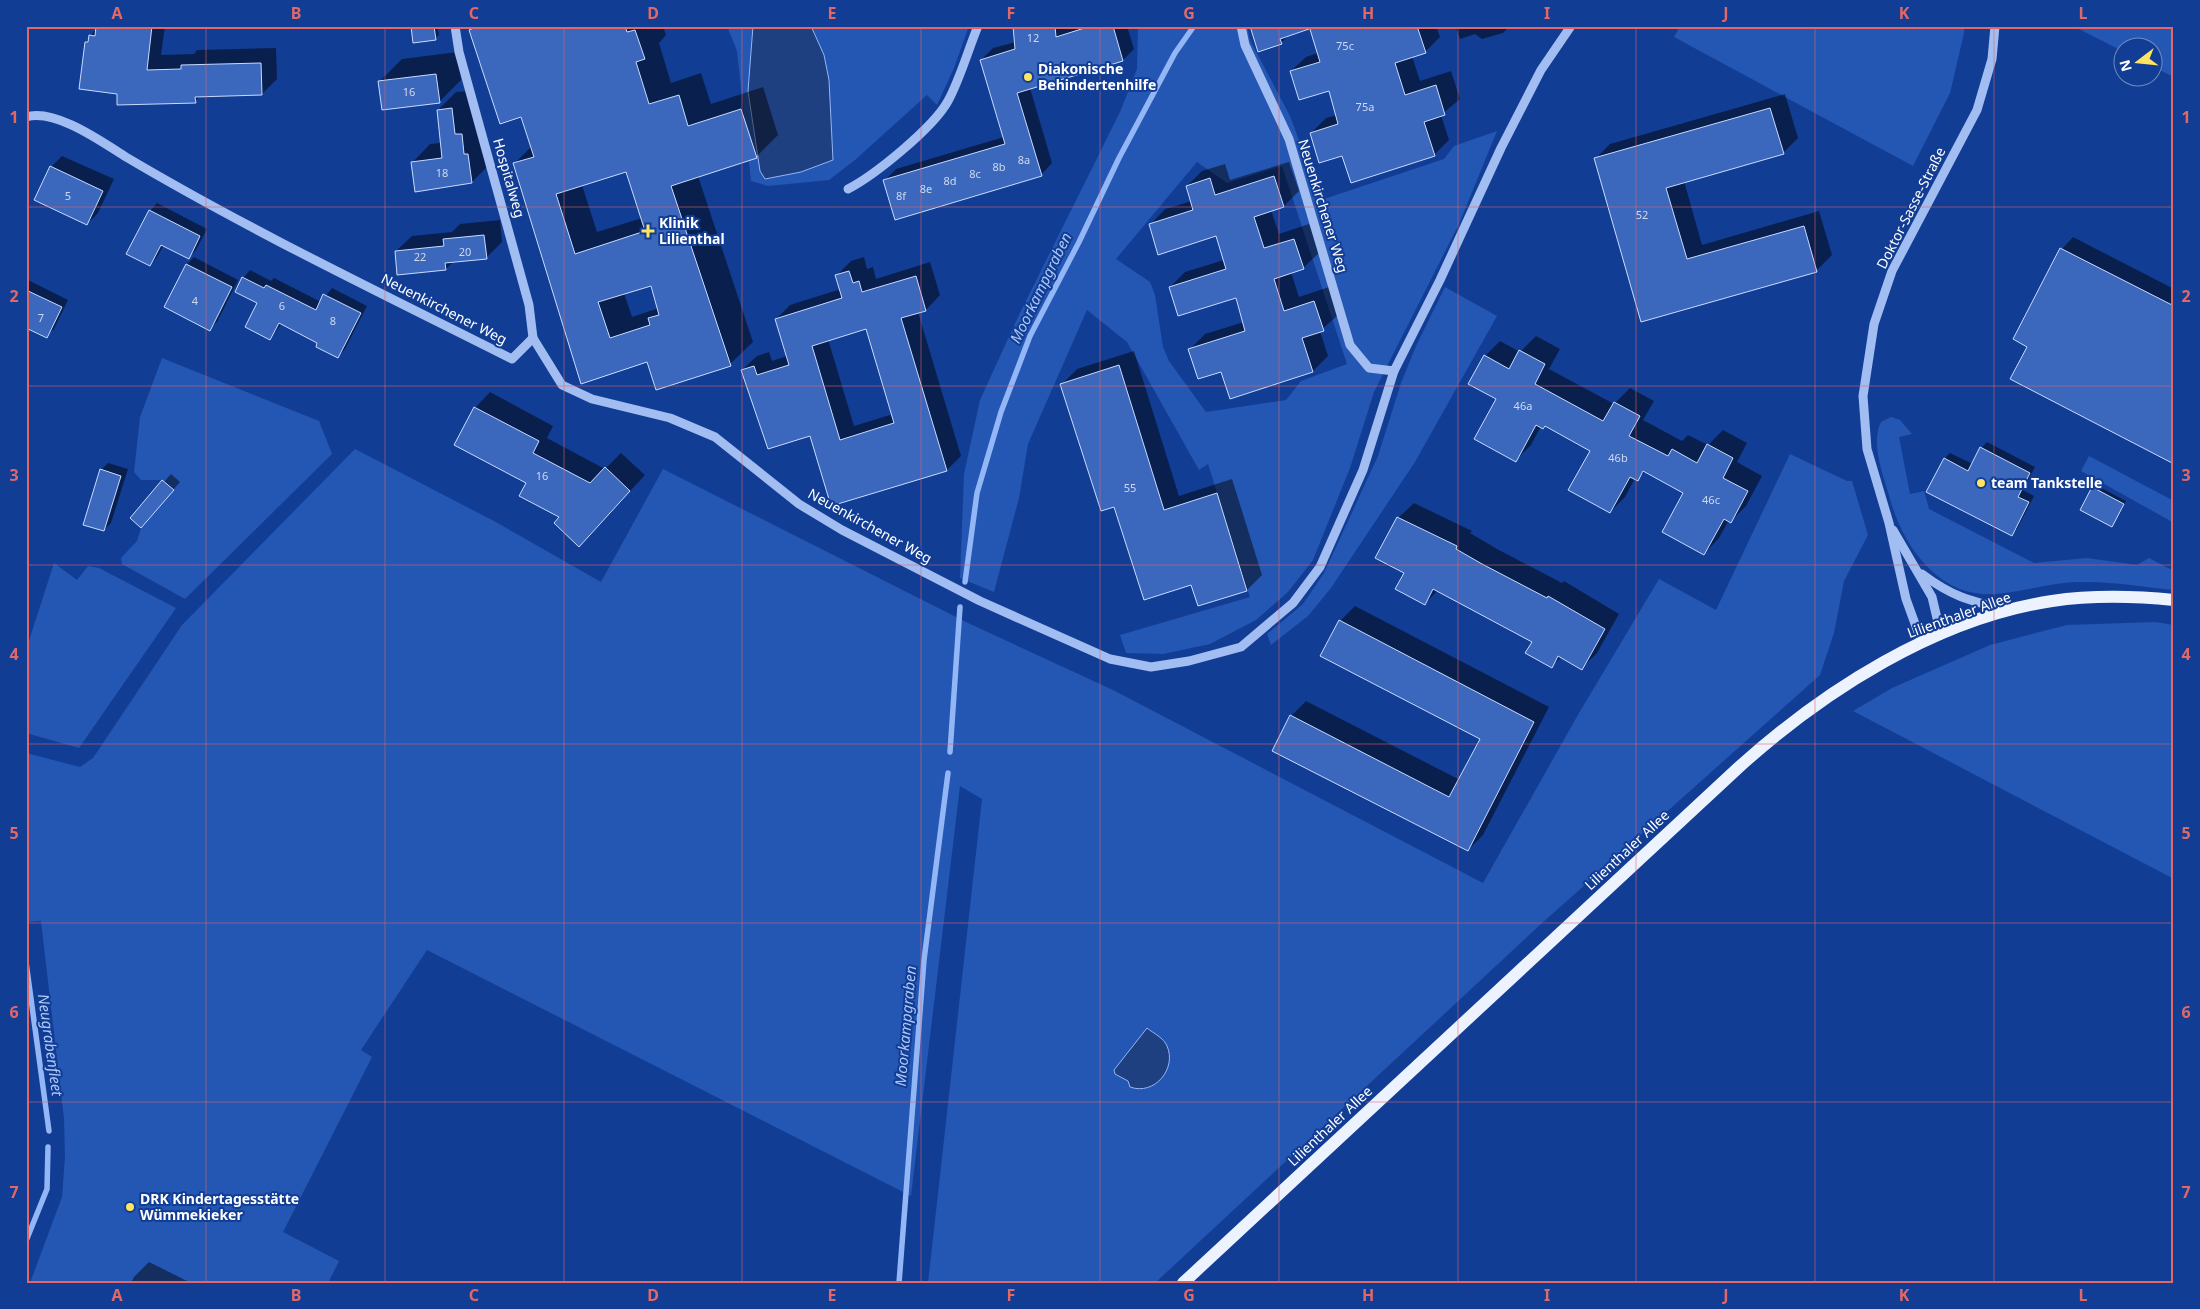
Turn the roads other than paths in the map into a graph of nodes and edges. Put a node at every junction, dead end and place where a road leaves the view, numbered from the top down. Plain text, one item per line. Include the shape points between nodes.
1 (455, 26) edge
2 (978, 26) edge
3 (1242, 26) edge
4 (1571, 26) edge
5 (1995, 26) edge
6 (26, 117) edge
7 (848, 189) dead end
8 (533, 338) junction
9 (1394, 370) junction
10 (1889, 523) junction
11 (1918, 572) junction
12 (2174, 600) edge
13 (2011, 610) junction
14 (1941, 635) junction
15 (1922, 643) junction
16 (1183, 1283) edge

1 - 8 street, Hospitalweg via 459,52 529,305
2 - 7 street via 948,102 924,131 862,182
3 - 9 street, Neuenkirchener Weg via 1245,45 1289,139 1350,346 1369,368
4 - 9 street, Neuenkirchener Weg via 1542,70 1501,148
5 - 10 street, Doktor-Sasse-Straße via 1992,59 1977,110 1892,271 1874,324 1863,396 1864,430 1872,470
6 - 8 street, Neuenkirchener Weg via 53,118 87,134 192,196 512,359
8 - 9 street, Neuenkirchener Weg via 562,384 592,399 670,418 715,437 799,504 842,530 980,601 1110,659 1151,666 1189,661 1241,647 1293,603 1320,567 1359,479
10 - 11 street, Doktor-Sasse-Straße
10 - 15 street, Doktor-Sasse-Straße via 1906,598
11 - 13 street, Doktor-Sasse-Straße via 1958,596
11 - 14 street, Doktor-Sasse-Straße via 1932,597
12 - 13 main road, Lilienthaler Allee via 2088,597
13 - 14 main road, Lilienthaler Allee
14 - 15 main road, Lilienthaler Allee
15 - 16 main road, Lilienthaler Allee via 1845,684 1764,744

